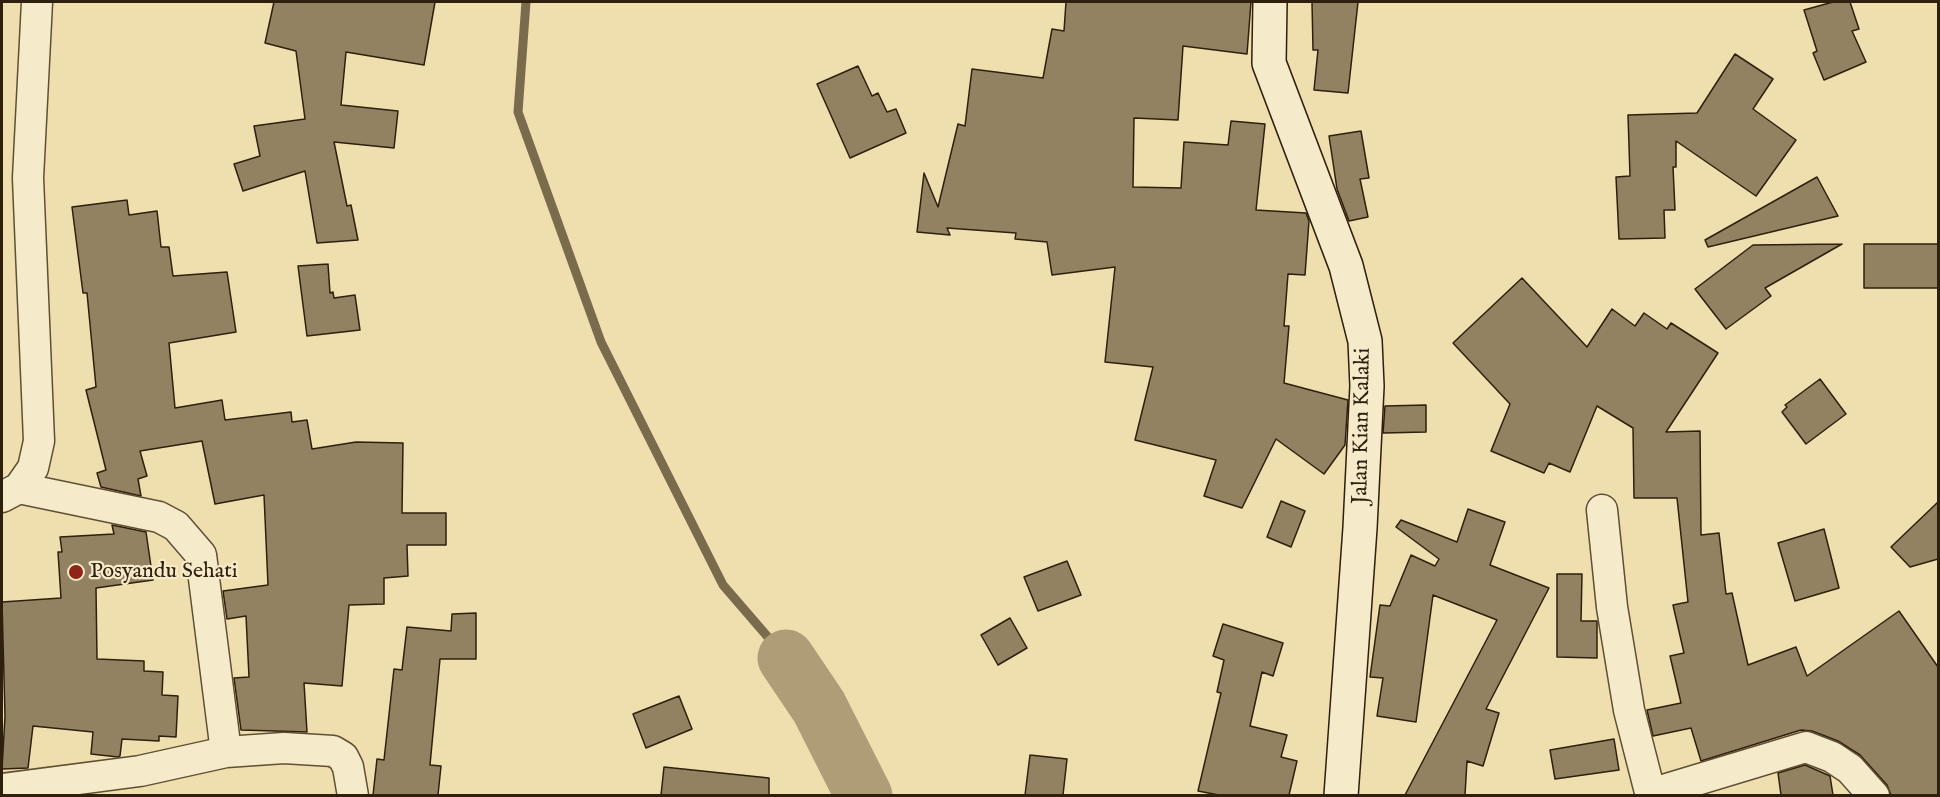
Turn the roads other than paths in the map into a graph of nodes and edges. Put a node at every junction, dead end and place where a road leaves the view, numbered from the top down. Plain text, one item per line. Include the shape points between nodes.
1 (37, 2) edge
2 (1270, 2) edge
3 (15, 177) edge
4 (10, 493) edge
5 (1602, 510) dead end
6 (226, 752) junction
7 (2, 789) edge
8 (353, 795) edge
9 (1341, 795) edge
10 (1651, 795) edge
11 (1874, 795) edge

1 - 3 street
2 - 9 street, Jalan Kian Kalaki via 1269,63 1346,266 1365,341 1367,386 1360,528
3 - 4 street via 39,441 33,468
4 - 6 street via 159,517 176,526 201,555
5 - 10 street via 1612,607 1629,711
6 - 7 street via 140,771
6 - 8 street via 284,748 333,751 343,757 348,767
10 - 11 street via 1806,747 1850,769

